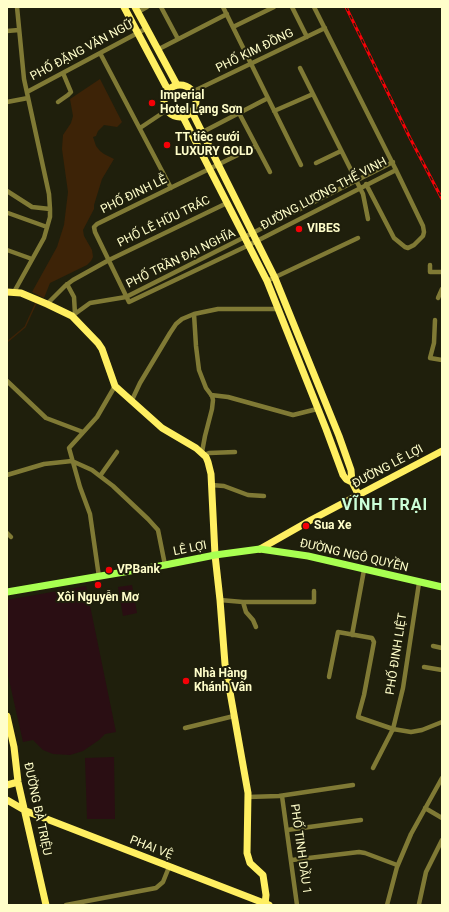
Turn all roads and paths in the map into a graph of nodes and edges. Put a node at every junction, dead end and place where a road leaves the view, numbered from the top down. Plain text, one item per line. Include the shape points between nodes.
1 (17, 7) edge
2 (124, 7) edge
3 (147, 7) edge
4 (161, 7) edge
5 (223, 7) edge
6 (292, 7) edge
7 (314, 7) edge
8 (271, 8) edge
9 (136, 9) edge
10 (227, 14) junction
11 (233, 27) junction
12 (146, 28) junction
13 (325, 28) junction
14 (7, 30) edge
15 (20, 30) junction
16 (138, 33) junction
17 (307, 37) junction
18 (178, 39) junction
19 (159, 49) junction
20 (100, 53) junction
21 (252, 64) junction
22 (300, 68) dead end
23 (63, 73) junction
24 (177, 84) junction
25 (168, 90) junction
26 (194, 91) junction
27 (27, 92) junction
28 (312, 94) junction
29 (28, 98) junction
30 (268, 98) junction
31 (7, 102) edge
32 (58, 102) dead end
33 (167, 110) junction
34 (274, 111) junction
35 (192, 112) junction
36 (239, 113) junction
37 (182, 117) junction
38 (140, 128) junction
39 (202, 132) junction
40 (192, 137) junction
41 (256, 146) junction
42 (341, 151) junction
43 (316, 162) dead end
44 (393, 162) junction
45 (218, 164) junction
46 (301, 165) dead end
47 (209, 168) junction
48 (396, 170) junction
49 (270, 172) dead end
50 (356, 181) junction
51 (366, 184) junction
52 (359, 187) junction
53 (172, 188) junction
54 (7, 191) edge
55 (236, 198) junction
56 (227, 203) junction
57 (50, 209) junction
58 (291, 213) junction
59 (8, 214) dead end
60 (368, 219) dead end
61 (295, 220) junction
62 (47, 227) junction
63 (255, 237) junction
64 (358, 238) dead end
65 (247, 241) junction
66 (7, 250) edge
67 (32, 259) junction
68 (109, 260) junction
69 (430, 265) dead end
70 (442, 272) edge
71 (275, 278) junction
72 (267, 281) junction
73 (67, 284) junction
74 (442, 289) edge
75 (10, 292) edge
76 (126, 297) junction
77 (438, 298) dead end
78 (130, 302) joint
79 (44, 303) junction
80 (278, 312) junction
81 (288, 312) junction
82 (194, 314) junction
83 (73, 315) junction
84 (435, 320) dead end
85 (442, 360) edge
86 (7, 381) edge
87 (318, 384) junction
88 (115, 386) junction
89 (309, 388) junction
90 (211, 395) junction
91 (132, 400) junction
92 (317, 409) junction
93 (83, 432) junction
94 (339, 436) junction
95 (330, 440) junction
96 (442, 451) edge
97 (117, 452) dead end
98 (235, 452) dead end
99 (203, 454) junction
100 (72, 461) junction
101 (7, 475) edge
102 (100, 476) junction
103 (352, 482) junction
104 (211, 484) junction
105 (264, 496) dead end
106 (359, 496) junction
107 (260, 549) junction
108 (215, 555) junction
109 (165, 565) junction
110 (364, 570) junction
111 (99, 577) junction
112 (419, 583) junction
113 (442, 587) edge
114 (314, 591) dead end
115 (7, 592) edge
116 (220, 600) junction
117 (243, 602) junction
118 (256, 627) dead end
119 (352, 635) junction
120 (433, 646) dead end
121 (442, 648) edge
122 (424, 667) dead end
123 (442, 670) edge
124 (329, 677) dead end
125 (7, 716) edge
126 (234, 716) junction
127 (442, 722) edge
128 (185, 728) dead end
129 (393, 729) junction
130 (9, 740) edge
131 (373, 768) dead end
132 (442, 778) edge
133 (18, 782) junction
134 (7, 785) edge
135 (353, 785) dead end
136 (282, 796) junction
137 (248, 797) junction
138 (7, 800) edge
139 (425, 808) junction
140 (26, 811) junction
141 (442, 818) edge
142 (361, 820) dead end
143 (287, 830) junction
144 (442, 840) edge
145 (292, 860) junction
146 (397, 865) junction
147 (169, 867) junction
148 (266, 904) edge
149 (419, 904) edge
150 (46, 905) edge
151 (66, 905) edge
152 (297, 905) edge
153 (388, 905) edge

1 - 15 street
2 - 16 street
3 - 9 street
4 - 18 street
5 - 10 street
6 - 17 street
7 - 13 street, ĐƯỜNG LƯƠNG THẾ VINH
8 - 11 street
9 - 12 street
10 - 11 street
10 - 18 street
11 - 21 street
12 - 16 street, PHỐ ĐẶNG VĂN NGỮ
12 - 19 street
13 - 17 street, PHỐ KIM ĐỒNG
13 - 44 street, ĐƯỜNG LƯƠNG THẾ VINH
14 - 15 street
15 - 27 street
16 - 20 street, PHỐ ĐẶNG VĂN NGỮ
16 - 25 street
17 - 21 street, PHỐ KIM ĐỒNG
18 - 19 street
19 - 24 street
20 - 23 street, PHỐ ĐẶNG VĂN NGỮ
20 - 38 street
21 - 26 street, PHỐ KIM ĐỒNG
21 - 30 street
22 - 28 street
23 - 27 street, PHỐ ĐẶNG VĂN NGỮ
23 - 32 street via 71,92
24 - 25 street
24 - 26 street via 186,85
25 - 33 street via 164,100
26 - 35 street via 197,100
27 - 29 street
28 - 34 street
28 - 42 street
29 - 31 street
29 - 57 street
30 - 34 street
30 - 36 street
33 - 37 street via 174,116
33 - 38 street
34 - 46 street
35 - 37 street
35 - 39 street
36 - 39 street
36 - 41 street
37 - 40 street
38 - 53 street
39 - 40 street
39 - 45 street
40 - 47 street
41 - 45 street, PHỐ ĐINH LỄ
41 - 49 street
42 - 43 street
42 - 50 street
44 - 48 street, ĐƯỜNG LƯƠNG THẾ VINH
44 - 50 street, ĐƯỜNG LƯƠNG THẾ VINH
45 - 47 street, PHỐ ĐINH LỄ
45 - 55 street
47 - 53 street, PHỐ ĐINH LỄ
47 - 56 street
48 - 51 street, ĐƯỜNG LƯƠNG THẾ VINH
48 - 51 street via 424,232 414,245 408,248 394,238
50 - 52 street
50 - 58 street, ĐƯỜNG LƯƠNG THẾ VINH
51 - 52 street, ĐƯỜNG LƯƠNG THẾ VINH
52 - 60 street
52 - 61 street, ĐƯỜNG LƯƠNG THẾ VINH
53 - 68 street, PHỐ ĐINH LỄ via 97,224 95,232
54 - 57 street via 34,208
55 - 56 street
55 - 63 street
56 - 65 street
56 - 68 street, PHỐ LÊ HỮU TRÁC
57 - 62 street
58 - 61 street
58 - 63 street, ĐƯỜNG LƯƠNG THẾ VINH
59 - 62 street
61 - 63 street, ĐƯỜNG LƯƠNG THẾ VINH
62 - 67 street
63 - 65 street
63 - 65 street
63 - 71 street
64 - 71 street
65 - 72 street
65 - 76 street, PHỐ TRẦN ĐẠI NGHĨA
65 - 78 street, PHỐ TRẦN ĐẠI NGHĨA
66 - 67 street
67 - 75 street
68 - 73 street, PHỐ LÊ HỮU TRÁC
68 - 76 street, PHỐ ĐINH LỄ
69 - 70 street via 430,272
71 - 72 street
71 - 81 street
72 - 80 street
73 - 79 street, PHỐ LÊ HỮU TRÁC
73 - 83 street via 74,297
74 - 77 street
75 - 79 street
76 - 78 street, PHỐ ĐINH LỄ
76 - 83 street, PHỐ TRẦN ĐẠI NGHĨA via 90,302
79 - 83 street
80 - 81 street
80 - 82 street via 218,309
80 - 89 street
81 - 87 street
82 - 90 street via 199,370
82 - 91 street via 176,324
83 - 88 street via 102,349
84 - 85 street via 434,343 430,358
86 - 93 street via 46,418
87 - 89 street
87 - 94 street
88 - 91 street
88 - 93 street via 97,417
89 - 92 street
90 - 92 street via 228,397 293,415
90 - 99 street via 212,408
91 - 99 street via 162,428
92 - 95 street
93 - 100 street via 69,448
94 - 95 street
94 - 103 street via 351,470
95 - 103 street via 343,475
96 - 106 street, ĐƯỜNG LÊ LỢI
97 - 102 street
98 - 99 street
99 - 104 street via 210,466
100 - 101 street via 44,464
100 - 102 street
100 - 111 street via 90,514
102 - 109 street via 158,530
103 - 106 street
104 - 105 street via 248,495
104 - 108 street
106 - 107 street, ĐƯỜNG LÊ LỢI
107 - 108 main road, LÊ LỢI
107 - 110 main road, ĐƯỜNG NGÔ QUYỀN via 308,556
108 - 109 main road, LÊ LỢI
108 - 116 street
109 - 111 main road, LÊ LỢI
110 - 112 main road, ĐƯỜNG NGÔ QUYỀN
110 - 119 street
111 - 115 main road, LÊ LỢI
112 - 113 main road, ĐƯỜNG NGÔ QUYỀN
112 - 129 street, PHỐ ĐINH LIỆT via 403,688
114 - 117 street via 314,602
116 - 117 street
116 - 126 street via 225,664
117 - 118 street
119 - 124 street via 338,632
119 - 129 street via 369,637 374,642 358,716
120 - 121 street
122 - 123 street
125 - 130 street, ĐƯỜNG BÀ TRIỆU
126 - 128 street
126 - 137 street
127 - 129 street via 415,731
129 - 131 street, PHỐ ĐINH LIỆT
130 - 133 street, ĐƯỜNG BÀ TRIỆU
132 - 139 street
133 - 134 street
133 - 140 street, ĐƯỜNG BÀ TRIỆU
135 - 136 street
136 - 137 street
136 - 143 street, PHỐ TINH DẦU 1
137 - 148 street via 247,853 250,863 263,875
138 - 140 street, PHAI VỆ
139 - 141 street
139 - 146 street
140 - 147 street, PHAI VỆ
140 - 150 street, ĐƯỜNG BÀ TRIỆU
142 - 143 street
143 - 145 street, PHỐ TINH DẦU 1
144 - 149 street via 426,872
145 - 146 street via 359,852
145 - 152 street, PHỐ TINH DẦU 1
146 - 153 street
147 - 148 street, PHAI VỆ
147 - 151 street via 163,882 156,888

